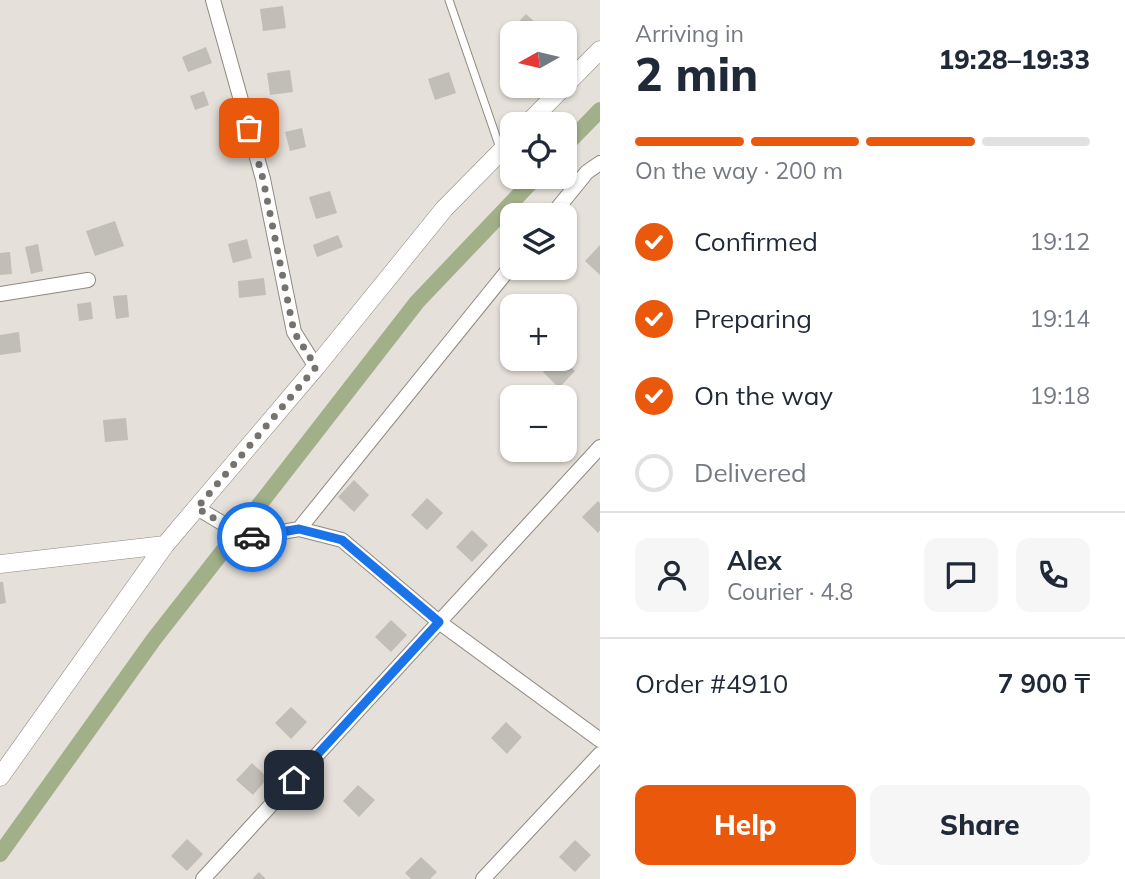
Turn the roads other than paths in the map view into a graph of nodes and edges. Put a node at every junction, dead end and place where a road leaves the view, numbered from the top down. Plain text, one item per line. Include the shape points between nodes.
1 (213, 0) edge
2 (449, 0) edge
3 (600, 51) edge
4 (539, 112) edge
5 (500, 128) edge
6 (500, 152) edge
7 (600, 163) edge
8 (594, 173) edge
9 (564, 203) edge
10 (500, 280) edge
11 (88, 281) dead end
12 (0, 295) edge
13 (316, 367) junction
14 (600, 447) edge
15 (197, 508) junction
16 (299, 529) junction
17 (166, 545) junction
18 (0, 564) edge
19 (439, 622) junction
20 (600, 740) edge
21 (600, 754) edge
22 (0, 777) edge
23 (203, 879) edge
24 (483, 879) edge

1 - 13 street via 263,179 294,332
2 - 5 lane
3 - 4 street
6 - 13 street via 444,209
7 - 8 street
8 - 9 street
10 - 16 street
11 - 12 street
13 - 15 street
14 - 19 street
15 - 16 street via 247,538
15 - 17 street
16 - 19 street via 342,540
17 - 18 street
17 - 22 street
19 - 20 street
19 - 23 street
21 - 24 street

